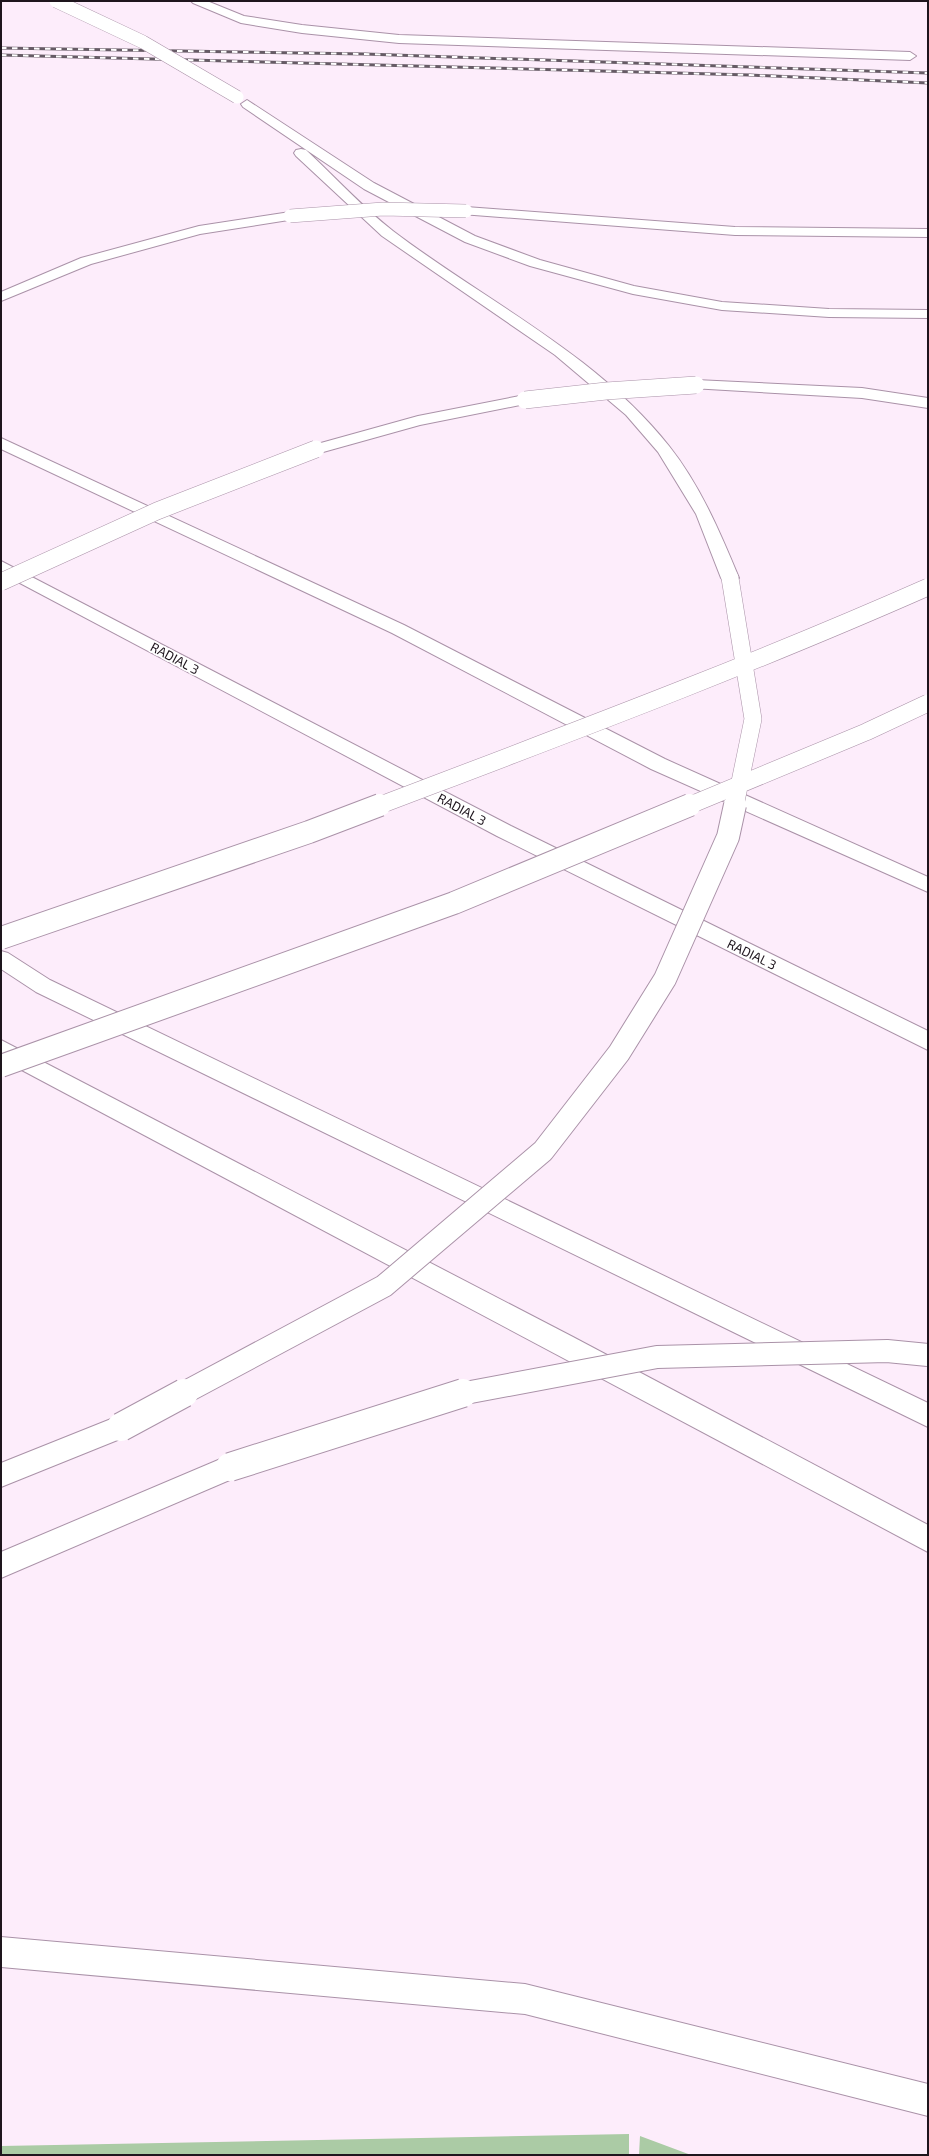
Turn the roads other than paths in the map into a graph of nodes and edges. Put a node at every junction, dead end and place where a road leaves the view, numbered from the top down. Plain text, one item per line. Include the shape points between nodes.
1 (56, 1) edge
2 (197, 1) edge
3 (910, 56) dead end
4 (242, 101) junction
5 (928, 233) edge
6 (1, 297) edge
7 (928, 314) edge
8 (928, 403) edge
9 (1, 443) edge
10 (1, 566) edge
11 (1, 582) edge
12 (928, 587) edge
13 (928, 703) edge
14 (928, 885) edge
15 (1, 938) edge
16 (1, 959) edge
17 (928, 1042) edge
18 (1, 1049) edge
19 (1, 1066) edge
20 (928, 1355) edge
21 (928, 1415) edge
22 (1, 1475) edge
23 (928, 1539) edge
24 (1, 1565) edge
25 (1, 1952) edge
26 (928, 2100) edge

1 - 4 main road, bridge via 143,42
2 - 3 main road via 241,19 302,30 399,38
4 - 7 main road via 369,186 470,239 535,263 633,290 722,306 829,313
4 - 22 main road, bridge via 388,233 560,352 631,412 664,450 704,514 730,578 753,719 728,837 665,979 619,1053 543,1151 384,1286 120,1427
5 - 6 main road, bridge via 735,231 466,211 383,209 290,216 199,230 86,261
8 - 11 main road, bridge via 862,392 696,385 525,400 418,421 316,449 213,487 73,547
9 - 14 main road via 398,628 658,764
10 - 17 main road, RADIAL 3 via 504,831
12 - 15 main road, bridge via 842,625 637,707 338,821
13 - 19 main road, bridge via 866,732 454,903
16 - 21 main road via 50,990
18 - 23 main road via 564,1344
20 - 24 main road, bridge via 888,1352 657,1357 471,1391 230,1467
25 - 26 main road via 525,1999

